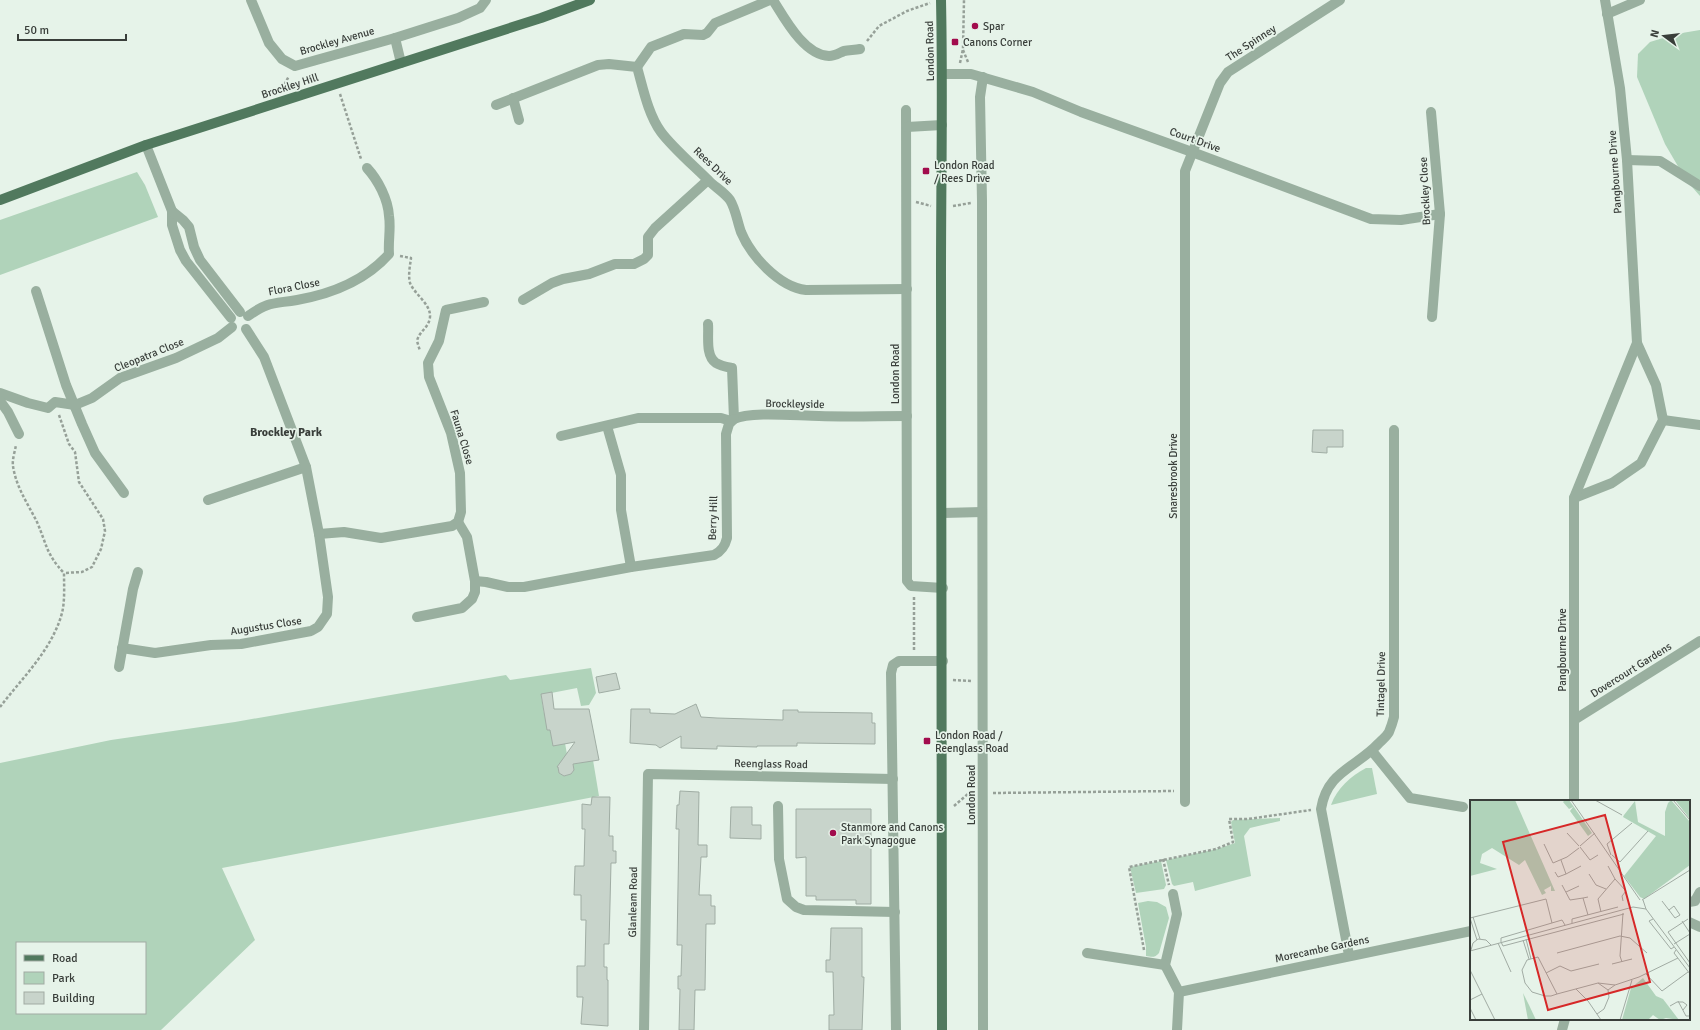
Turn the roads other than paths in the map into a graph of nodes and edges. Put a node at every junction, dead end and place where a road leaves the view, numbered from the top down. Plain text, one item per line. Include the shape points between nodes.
1 (251, 0) edge
2 (486, 0) edge
3 (590, 0) edge
4 (770, 0) edge
5 (773, 0) edge
6 (1340, 0) edge
7 (1605, 0) edge
8 (1640, 0) edge
9 (937, 1) edge
10 (1607, 14) junction
11 (395, 38) junction
12 (860, 49) road end
13 (402, 63) junction
14 (637, 67) junction
15 (942, 74) junction
16 (983, 77) junction
17 (513, 98) junction
18 (496, 105) dead end
19 (906, 110) dead end
20 (1431, 112) dead end
21 (519, 120) dead end
22 (942, 125) junction
23 (907, 127) junction
24 (146, 145) junction
25 (1192, 152) junction
26 (1628, 160) junction
27 (367, 168) road end
28 (708, 180) junction
29 (1700, 186) edge
30 (0, 200) edge
31 (172, 211) junction
32 (1440, 214) junction
33 (907, 289) junction
34 (36, 290) dead end
35 (523, 300) dead end
36 (484, 302) dead end
37 (244, 314) junction
38 (1432, 317) dead end
39 (231, 323) junction
40 (708, 324) dead end
41 (246, 329) junction
42 (1637, 343) junction
43 (0, 393) edge
44 (0, 401) edge
45 (75, 405) junction
46 (907, 416) junction
47 (732, 420) junction
48 (1663, 420) junction
49 (1700, 425) edge
50 (607, 426) junction
51 (1394, 430) dead end
52 (19, 434) road end
53 (561, 436) dead end
54 (306, 467) junction
55 (124, 493) dead end
56 (1574, 498) junction
57 (208, 500) dead end
58 (982, 512) junction
59 (943, 513) junction
60 (458, 522) junction
61 (320, 534) junction
62 (631, 567) junction
63 (138, 572) dead end
64 (475, 581) junction
65 (943, 588) junction
66 (417, 617) dead end
67 (1700, 641) edge
68 (122, 648) junction
69 (943, 660) junction
70 (119, 667) dead end
71 (1574, 720) junction
72 (1372, 751) junction
73 (648, 774) joint
74 (893, 779) junction
75 (1574, 800) edge
76 (1185, 802) dead end
77 (778, 806) dead end
78 (1463, 807) dead end
79 (1700, 892) edge
80 (1173, 894) road end
81 (1690, 902) edge
82 (895, 912) junction
83 (1690, 922) edge
84 (1700, 927) edge
85 (1470, 931) edge
86 (1087, 953) dead end
87 (1348, 955) junction
88 (1165, 965) junction
89 (1178, 992) junction
90 (1565, 1020) edge
91 (644, 1030) edge
92 (896, 1030) edge
93 (942, 1030) edge
94 (984, 1030) edge
95 (1177, 1030) edge
96 (1562, 1030) edge

1 - 11 street, Brockley Avenue via 269,43 282,59 294,66
2 - 11 street, Brockley Avenue via 480,8 458,18
3 - 13 main road, Brockley Hill
4 - 14 street via 715,23 702,35 684,34 651,47
5 - 12 street via 793,31 815,52 829,56
6 - 25 street, The Spinney via 1228,72 1220,83
7 - 10 street, Pangbourne Drive
8 - 10 street
9 - 15 main road, London Road
10 - 26 street, Pangbourne Drive via 1620,88
11 - 13 street
13 - 24 main road, Brockley Hill
14 - 17 street via 598,65
14 - 28 street, Rees Drive via 654,120 662,132
15 - 16 street, Court Drive via 971,74
15 - 22 main road, London Road
16 - 25 street, Court Drive via 1033,92
16 - 58 street, London Road via 980,97
17 - 18 street
17 - 21 street
19 - 23 street, London Road
20 - 32 street, Brockley Close
22 - 23 street
22 - 59 main road, London Road
23 - 33 street, London Road
24 - 30 main road, Brockley Hill
24 - 31 street
25 - 32 street, Court Drive via 1371,218 1402,220
25 - 76 street, Snaresbrook Drive via 1185,171
26 - 29 street via 1660,161
26 - 42 street, Pangbourne Drive
27 - 37 street, Flora Close via 375,176 388,206 389,254 381,263 344,286 315,296 272,303
28 - 33 street, Rees Drive via 731,202 741,231 760,261 789,286 806,290
28 - 35 street via 655,228 648,237 648,256 644,259 634,264 615,264 589,274 563,279
31 - 37 street via 189,227 200,260
31 - 39 street via 172,225 180,250
32 - 38 street, Brockley Close
33 - 46 street, London Road
34 - 45 street
36 - 60 street, Fauna Close via 446,310 439,341 428,363 429,377 451,434 460,473
37 - 39 street via 234,314
37 - 41 street via 250,322
39 - 41 street via 240,331
39 - 45 street, Cleopatra Close via 218,338 176,358 120,378 92,398
40 - 47 street via 710,354 713,361 732,368
41 - 54 street via 264,357
42 - 48 street, Pangbourne Drive via 1656,385
42 - 56 street, Pangbourne Drive
43 - 45 street via 48,408 55,402
44 - 52 street
45 - 55 street via 95,452
46 - 47 street, Brockleyside via 776,415 741,416
46 - 65 street, London Road via 907,581 914,587
47 - 50 street, Brockleyside via 638,418
47 - 62 street, Berry Hill via 726,434 727,538 723,548 714,555
48 - 49 street
48 - 56 street via 1641,462 1612,483
50 - 53 street
50 - 62 street via 621,475 621,510
51 - 72 street, Tintagel Drive via 1394,717 1389,732
54 - 57 street
54 - 61 street
56 - 71 street, Pangbourne Drive
58 - 59 street
58 - 94 street, London Road
59 - 65 main road, London Road
60 - 61 street via 452,526 381,538 344,532
60 - 64 street via 468,537
61 - 68 street, Augustus Close via 328,606 327,614 318,627 311,631 241,644 196,646 155,653
62 - 64 street, Berry Hill via 524,587
63 - 68 street
64 - 66 street via 472,599 462,608
65 - 69 main road, London Road
67 - 71 street, Dovercourt Gardens
68 - 70 street
69 - 74 street via 899,662 893,665
69 - 93 main road, London Road
71 - 75 street, Pangbourne Drive
72 - 78 street via 1410,798
72 - 87 street, Tintagel Drive via 1334,780 1325,794 1321,809
73 - 74 street, Reenglass Road
73 - 91 street, Glanleam Road
74 - 82 street
77 - 82 street via 779,859 787,898 796,907 804,910
79 - 81 street via 1695,901
80 - 88 street via 1177,914
82 - 92 street
83 - 84 street
85 - 87 street, Morecambe Gardens
86 - 88 street
87 - 89 street, Morecambe Gardens
88 - 89 street
89 - 95 street
90 - 96 street

